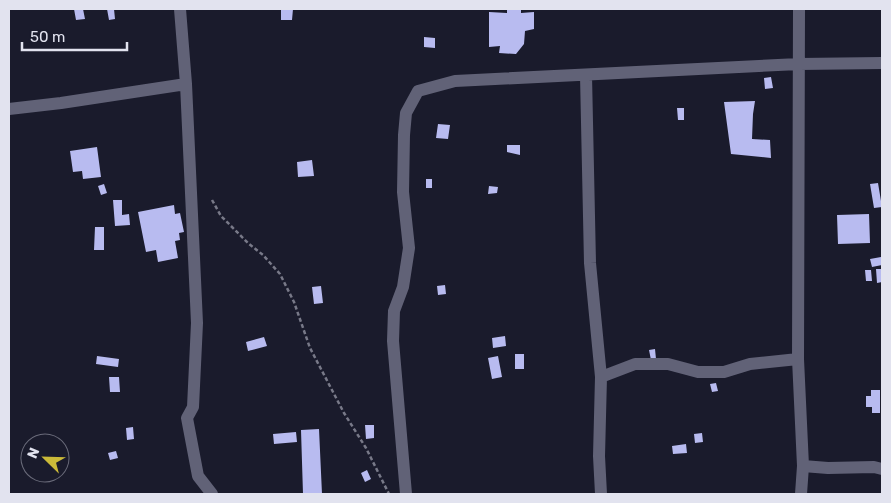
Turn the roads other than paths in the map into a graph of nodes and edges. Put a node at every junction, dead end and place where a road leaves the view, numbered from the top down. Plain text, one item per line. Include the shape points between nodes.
1 (180, 9) edge
2 (799, 9) edge
3 (882, 63) edge
4 (799, 64) junction
5 (586, 75) junction
6 (186, 84) junction
7 (9, 108) edge
8 (798, 359) junction
9 (601, 377) junction
10 (803, 466) junction
11 (882, 469) edge
12 (212, 494) edge
13 (406, 494) edge
14 (601, 494) edge
15 (801, 494) edge

1 - 6 street
2 - 4 street
3 - 4 street
4 - 5 street
4 - 8 street
5 - 9 street via 590,263
5 - 13 street via 455,81 418,91 406,113 403,192 409,248 403,287 394,311 392,341
6 - 7 street
6 - 12 street via 198,323 193,407 187,418 198,476
8 - 9 street via 750,364 724,372 698,372 668,364 635,364
8 - 10 street
9 - 14 street
10 - 11 street
10 - 15 street

